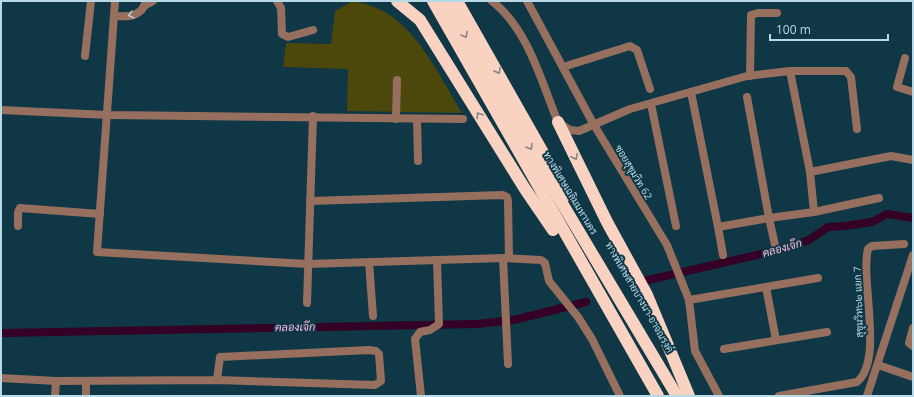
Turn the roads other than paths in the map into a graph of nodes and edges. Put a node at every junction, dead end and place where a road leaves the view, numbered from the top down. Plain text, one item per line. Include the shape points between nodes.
1 (91, 1) edge
2 (115, 1) edge
3 (153, 1) edge
4 (277, 1) edge
5 (397, 1) edge
6 (408, 1) edge
7 (426, 1) edge
8 (433, 1) edge
9 (445, 1) edge
10 (457, 1) edge
11 (492, 1) edge
12 (527, 1) edge
13 (145, 3) edge
14 (777, 13) dead end
15 (114, 16) junction
16 (420, 20) junction
17 (313, 30) dead end
18 (85, 56) dead end
19 (905, 58) dead end
20 (564, 67) junction
21 (790, 71) junction
22 (750, 76) junction
23 (398, 80) dead end
24 (650, 88) dead end
25 (691, 92) junction
26 (913, 92) edge
27 (747, 97) dead end
28 (651, 104) junction
29 (1, 110) edge
30 (108, 115) junction
31 (313, 116) junction
32 (396, 119) junction
33 (417, 119) junction
34 (463, 119) dead end
35 (558, 122) junction
36 (594, 125) junction
37 (857, 129) dead end
38 (913, 160) edge
39 (418, 161) dead end
40 (810, 172) junction
41 (879, 198) dead end
42 (310, 201) junction
43 (814, 212) junction
44 (100, 214) junction
45 (769, 218) junction
46 (18, 226) dead end
47 (676, 226) dead end
48 (718, 227) junction
49 (553, 230) junction
50 (904, 244) dead end
51 (775, 245) dead end
52 (723, 255) dead end
53 (913, 255) edge
54 (506, 258) junction
55 (437, 260) junction
56 (369, 262) junction
57 (308, 264) junction
58 (818, 278) dead end
59 (766, 287) junction
60 (689, 300) junction
61 (307, 303) dead end
62 (373, 316) dead end
63 (913, 328) edge
64 (827, 332) dead end
65 (776, 340) junction
66 (913, 346) edge
67 (724, 349) dead end
68 (508, 364) dead end
69 (878, 365) junction
70 (913, 377) edge
71 (1, 378) edge
72 (217, 380) junction
73 (56, 381) junction
74 (86, 381) junction
75 (857, 382) junction
76 (828, 387) junction
77 (55, 396) edge
78 (86, 396) edge
79 (420, 396) edge
80 (620, 396) edge
81 (650, 396) edge
82 (658, 396) edge
83 (677, 396) edge
84 (685, 396) edge
85 (690, 396) edge
86 (719, 396) edge
87 (779, 396) edge
88 (831, 396) edge
89 (867, 396) edge

1 - 18 street
2 - 15 street
3 - 13 street
4 - 17 street via 281,8 282,34 288,37
5 - 16 highway
6 - 16 street
7 - 49 highway
8 - 82 highway
9 -> 83 highway, ทางพิเศษเฉลิมมหานคร
10 -> 84 highway, ทางพิเศษสายบางนา-อาจณรงค์ via 640,324
11 - 35 street via 503,10 518,30
12 - 20 street, ซอยสุขุมวิท 62
13 -> 15 street via 140,12 133,16
14 - 22 street via 751,15
15 - 30 street
49 -> 16 highway
19 - 26 street via 898,87
20 - 24 street via 630,46 637,50
20 - 36 street, ซอยสุขุมวิท 62
21 - 22 street
21 - 37 street via 846,71 851,77
21 - 40 street
22 - 25 street
23 - 32 street
25 - 28 street
25 - 48 street
27 - 45 street
28 - 36 street via 630,109
28 - 47 street
29 - 30 street
30 - 31 street
30 - 44 street
31 - 32 street
31 - 42 street
32 - 33 street
33 - 34 street
33 - 39 street
35 - 36 street via 570,130 579,131
35 -> 85 highway via 607,222 647,295
36 - 60 street, ซอยสุขุมวิท 62 via 667,245
38 - 40 street via 891,156
40 - 43 street
41 - 43 street
42 - 54 street via 503,195 508,201
42 - 57 street
43 - 45 street
44 - 46 street via 20,208
44 - 57 street via 97,252
45 - 48 street
45 - 51 street
48 - 52 street
49 - 81 highway
50 - 75 street, สุขุมวิท๖๒ แยก 7 via 872,246 868,249 871,330 866,363
53 - 69 street
54 - 55 street
54 - 68 street
54 - 80 street via 534,258 545,263 549,281 592,339
55 - 56 street
55 - 79 street via 440,324 420,332 415,339
56 - 57 street
56 - 62 street
57 - 61 street
58 - 59 street
59 - 60 street
59 - 65 street
60 - 86 street, ซอยสุขุมวิท 62 via 695,351
63 - 66 street via 908,343
64 - 65 street
65 - 67 street
69 - 70 street
69 - 89 street
71 - 73 street
72 - 72 street via 375,385 381,380 379,354 369,350 220,357
72 - 74 street
73 - 74 street
73 - 77 street
74 - 78 street
75 - 76 street
75 - 89 street
76 - 87 street
76 - 88 street

